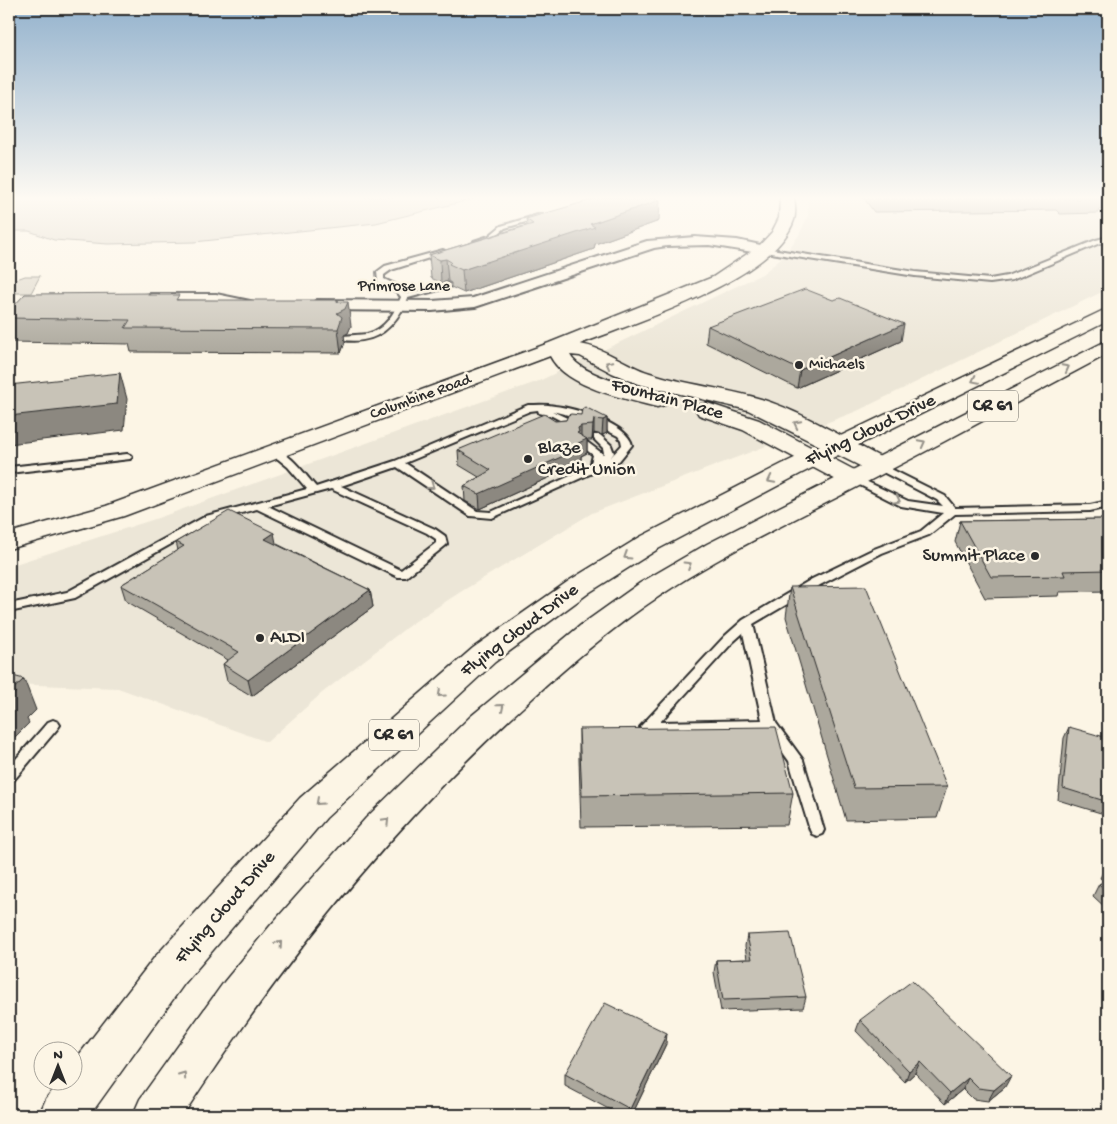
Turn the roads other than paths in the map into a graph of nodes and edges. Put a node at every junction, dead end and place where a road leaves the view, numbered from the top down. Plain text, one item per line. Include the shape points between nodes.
1 (451, 249) edge
2 (636, 249) edge
3 (1078, 249) edge
4 (765, 250) joint
5 (446, 285) edge
6 (139, 299) edge
7 (403, 301) junction
8 (261, 305) edge
9 (299, 305) edge
10 (1108, 314) edge
11 (346, 338) edge
12 (1108, 346) edge
13 (556, 347) junction
14 (513, 413) junction
15 (548, 422) edge
16 (577, 426) edge
17 (597, 437) edge
18 (584, 444) edge
19 (275, 452) junction
20 (127, 457) dead end
21 (847, 462) junction
22 (398, 463) junction
23 (595, 468) junction
24 (9, 470) edge
25 (332, 486) junction
26 (314, 491) junction
27 (1108, 504) edge
28 (258, 505) junction
29 (952, 511) junction
30 (9, 541) edge
31 (9, 608) edge
32 (747, 623) junction
33 (53, 725) dead end
34 (770, 725) junction
35 (647, 727) junction
36 (631, 736) edge
37 (9, 776) edge
38 (818, 830) dead end
39 (62, 1115) edge
40 (156, 1115) edge

1 - 7 lane via 388,268 380,274 381,280 400,290
2 - 7 street, Primrose Lane via 481,301 454,305
3 - 4 lane via 1009,278 990,281 915,274
4 - 13 main road, Columbine Road via 719,281
5 - 7 lane
6 - 8 street via 216,299
7 - 9 street, Primrose Lane
7 - 11 lane via 396,319 379,334
10 -> 21 main road, Flying Cloud Drive / CR 61
21 -> 12 main road, Flying Cloud Drive / CR 61
13 - 19 main road, Columbine Road
13 - 21 main road, Fountain Place via 565,364 614,388 735,418
14 - 15 lane via 532,414
14 - 16 lane via 548,411
14 - 22 lane
14 - 23 lane via 540,407 563,408 591,417 621,434 626,439 624,451 616,459
17 - 23 lane via 605,442 609,453
18 - 23 lane via 598,454
19 - 26 lane via 292,465
19 - 30 main road, Columbine Road via 115,511
20 - 24 lane
21 - 29 lane via 941,498
21 -> 29 lane via 905,504
21 -> 39 main road, Flying Cloud Drive / CR 61 via 649,543 580,586 484,655 314,808 170,971
40 -> 21 main road, Flying Cloud Drive / CR 61 via 262,964 375,832 465,739 551,665 647,591 757,527
22 -> 23 lane via 474,514 482,515 501,512
22 - 25 lane
25 - 26 lane
25 - 28 lane via 431,531 440,538 440,544 402,575
26 - 28 lane
27 - 29 lane via 1090,508
28 - 31 lane via 197,524 71,595
29 - 32 lane via 925,533 878,551 816,582
32 - 34 lane
32 - 35 lane
33 - 37 lane
34 - 35 lane
34 - 38 lane via 796,760
35 - 36 lane

